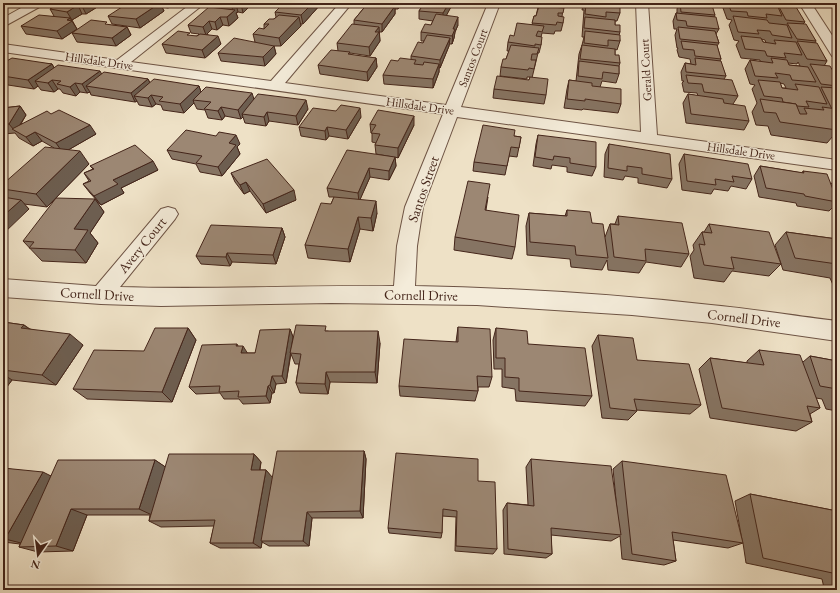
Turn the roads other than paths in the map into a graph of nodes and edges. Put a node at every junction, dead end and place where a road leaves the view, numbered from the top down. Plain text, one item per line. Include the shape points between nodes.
1 (39, 3) edge
2 (199, 3) edge
3 (346, 3) edge
4 (642, 3) edge
5 (805, 3) edge
6 (493, 6) dead end
7 (3, 23) edge
8 (3, 48) edge
9 (837, 53) edge
10 (120, 64) junction
11 (276, 85) junction
12 (452, 110) junction
13 (649, 138) junction
14 (837, 165) edge
15 (168, 214) dead end
16 (3, 288) edge
17 (404, 294) junction
18 (101, 295) junction
19 (837, 331) edge

1 - 7 street
2 - 10 street
3 - 11 street
4 - 13 street, Gerald Court
5 - 9 street
6 - 12 street, Santos Court
8 - 10 street, Hillsdale Drive
10 - 11 street, Hillsdale Drive
11 - 12 street, Hillsdale Drive
12 - 13 street, Hillsdale Drive
12 - 17 street, Santos Street via 410,220
13 - 14 street, Hillsdale Drive
15 - 18 street, Avery Court
16 - 18 street, Cornell Drive
17 - 18 street, Cornell Drive via 168,297
17 - 19 street, Cornell Drive via 632,306

